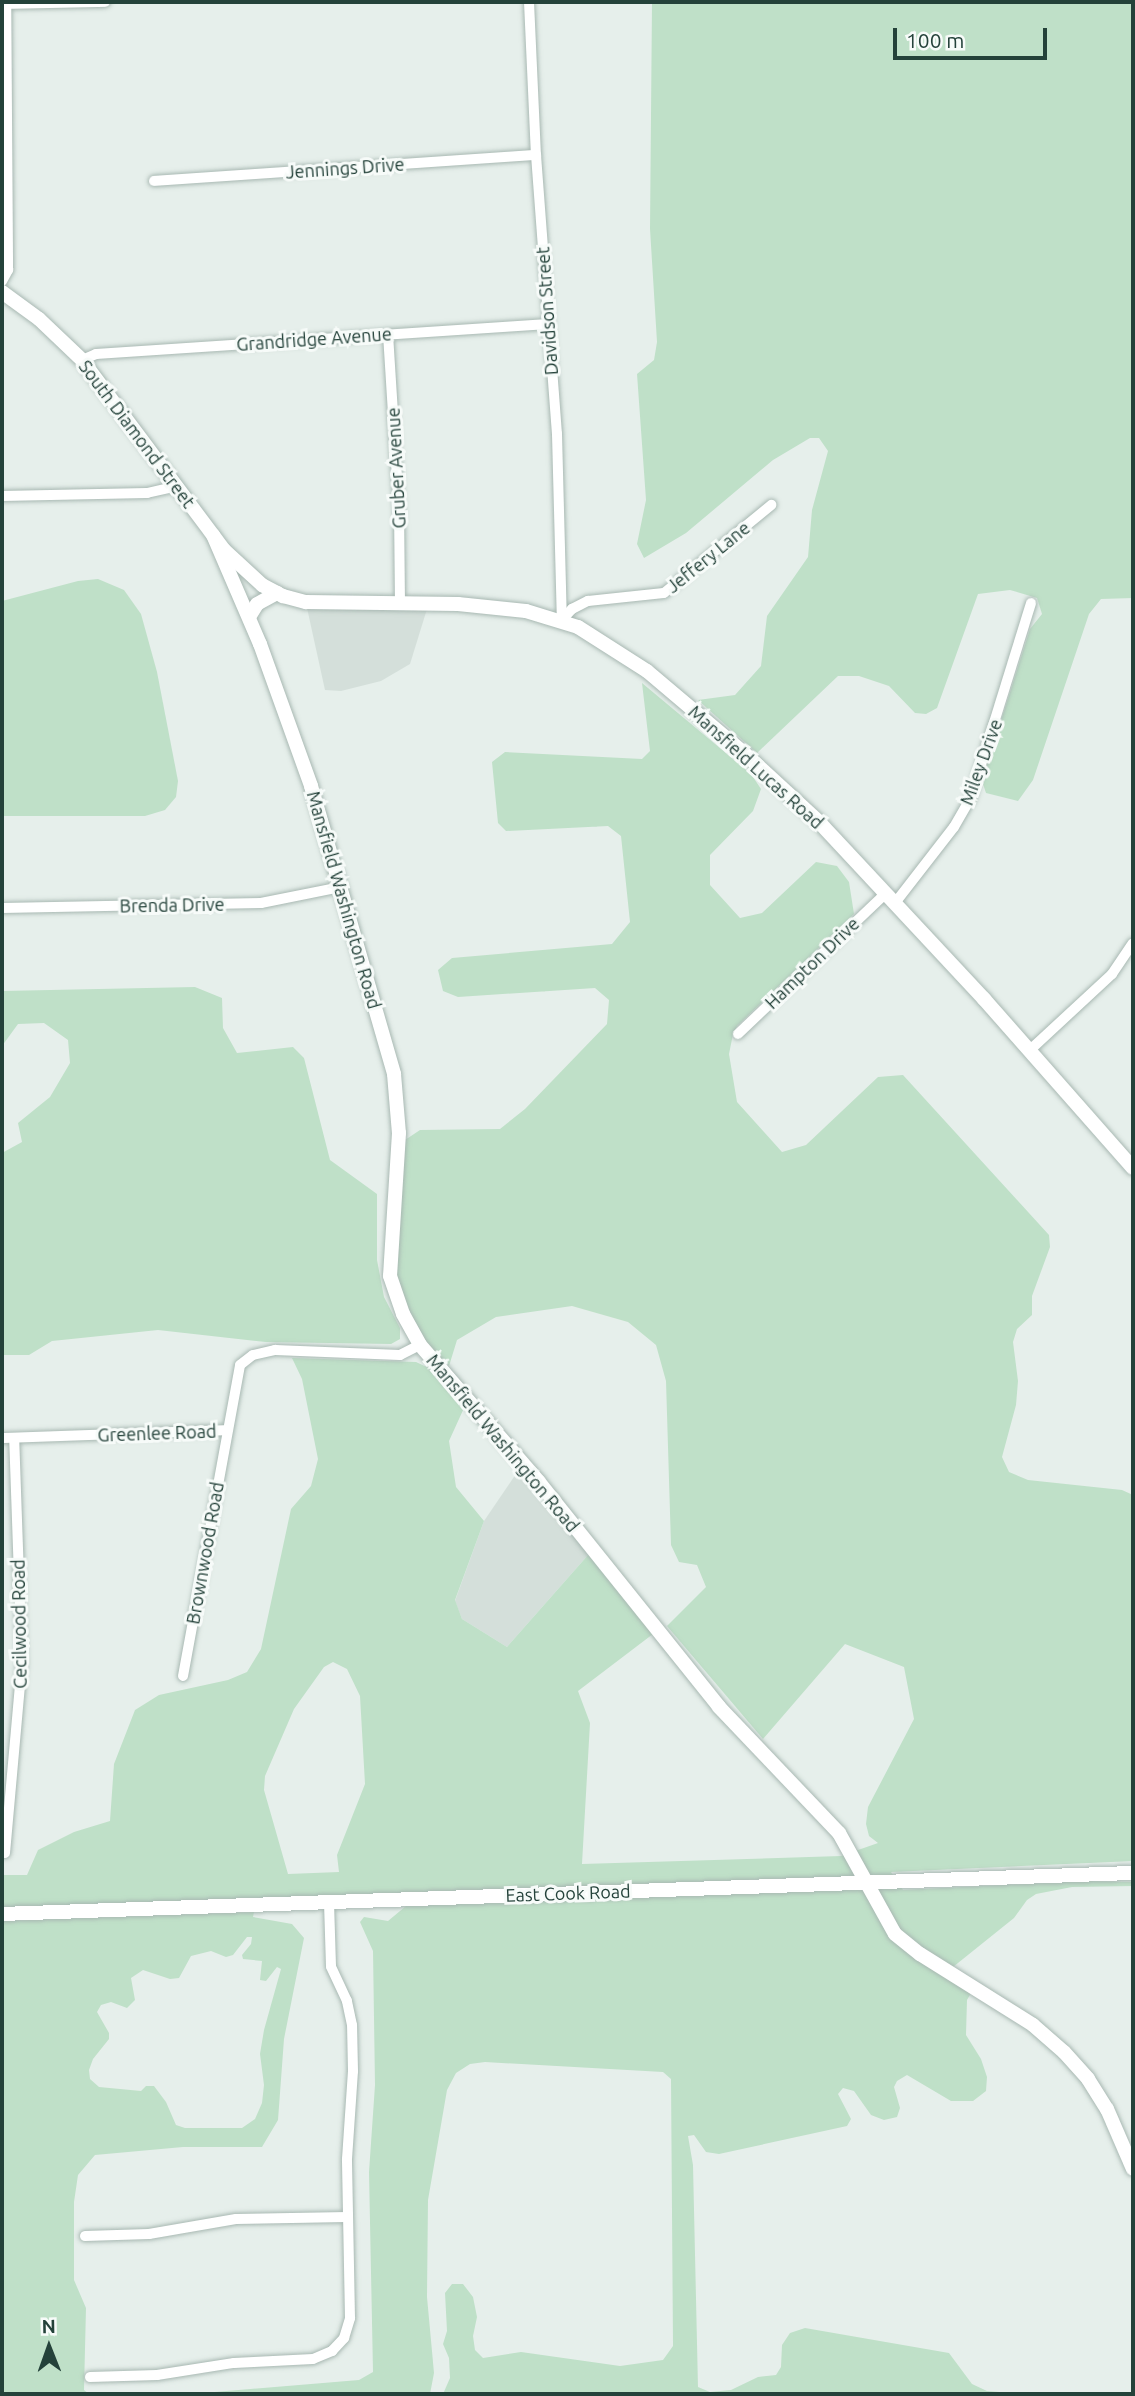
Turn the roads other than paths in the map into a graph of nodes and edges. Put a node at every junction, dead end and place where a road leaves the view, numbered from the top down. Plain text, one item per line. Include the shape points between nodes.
1 (105, 2) edge
2 (530, 2) edge
3 (6, 3) edge
4 (536, 155) junction
5 (154, 181) dead end
6 (2, 281) edge
7 (2, 292) edge
8 (548, 324) junction
9 (388, 334) junction
10 (82, 360) junction
11 (177, 486) junction
12 (2, 496) edge
13 (771, 505) dead end
14 (213, 535) junction
15 (262, 585) joint
16 (276, 593) junction
17 (400, 603) junction
18 (1031, 603) dead end
19 (249, 617) junction
20 (562, 620) junction
21 (341, 887) junction
22 (890, 898) junction
23 (2, 908) edge
24 (1133, 943) edge
25 (737, 1034) dead end
26 (1030, 1050) junction
27 (1133, 1168) edge
28 (420, 1345) junction
29 (226, 1430) junction
30 (2, 1438) edge
31 (14, 1438) junction
32 (183, 1676) dead end
33 (5, 1853) dead end
34 (1133, 1873) edge
35 (865, 1882) junction
36 (329, 1902) junction
37 (2, 1914) edge
38 (1133, 2169) edge
39 (347, 2217) junction
40 (85, 2236) dead end
41 (90, 2376) dead end

1 - 3 street
2 - 4 street, Davidson Street
3 - 6 street via 8,271
4 - 5 street, Jennings Drive
4 - 8 street, Davidson Street
7 - 10 street, South Diamond Street
8 - 9 street, Grandridge Avenue
8 - 20 street, Davidson Street via 557,434
9 - 10 street, Grandridge Avenue via 96,354
9 - 17 street, Gruber Avenue
10 - 11 street, South Diamond Street
11 - 12 street via 147,493
11 - 14 street, South Diamond Street
13 - 20 street, Jeffery Lane via 664,593 588,601
14 - 15 street, South Diamond Street
14 - 19 street, Mansfield Washington Road
15 - 16 street, Mansfield Lucas Road
16 - 17 street, Mansfield Lucas Road via 306,602
16 - 19 street via 257,604
17 - 20 street, Mansfield Lucas Road via 486,605
18 - 22 street, Miley Drive via 971,797 954,827
19 - 21 street, Mansfield Washington Road via 297,743
20 - 22 street, Mansfield Lucas Road via 623,653 692,709 795,799
21 - 23 street, Brenda Drive via 261,903
21 - 28 street, Mansfield Washington Road via 397,1092 399,1133 390,1276 402,1314
22 - 25 street, Hampton Drive
22 - 26 street, Mansfield Lucas Road
24 - 26 street via 1112,974
26 - 27 street, Mansfield Lucas Road
28 - 29 street, Greenlee Road via 400,1355 288,1350 253,1355 236,1374
28 - 35 street, Mansfield Washington Road via 539,1482 726,1716 839,1833
29 - 31 street, Greenlee Road
29 - 32 street, Brownwood Road
30 - 31 street, Greenlee Road
31 - 33 street, Cecilwood Road via 22,1671
34 - 35 street, East Cook Road
35 - 36 street, East Cook Road
35 - 38 street, Mansfield Washington Road via 886,1924 905,1943 1033,2025 1064,2052 1107,2109
36 - 37 street, East Cook Road
36 - 39 street via 331,1966 352,2025
39 - 40 street via 236,2219 149,2234
39 - 41 street via 350,2318 344,2337 332,2351 301,2361 234,2363 144,2376

